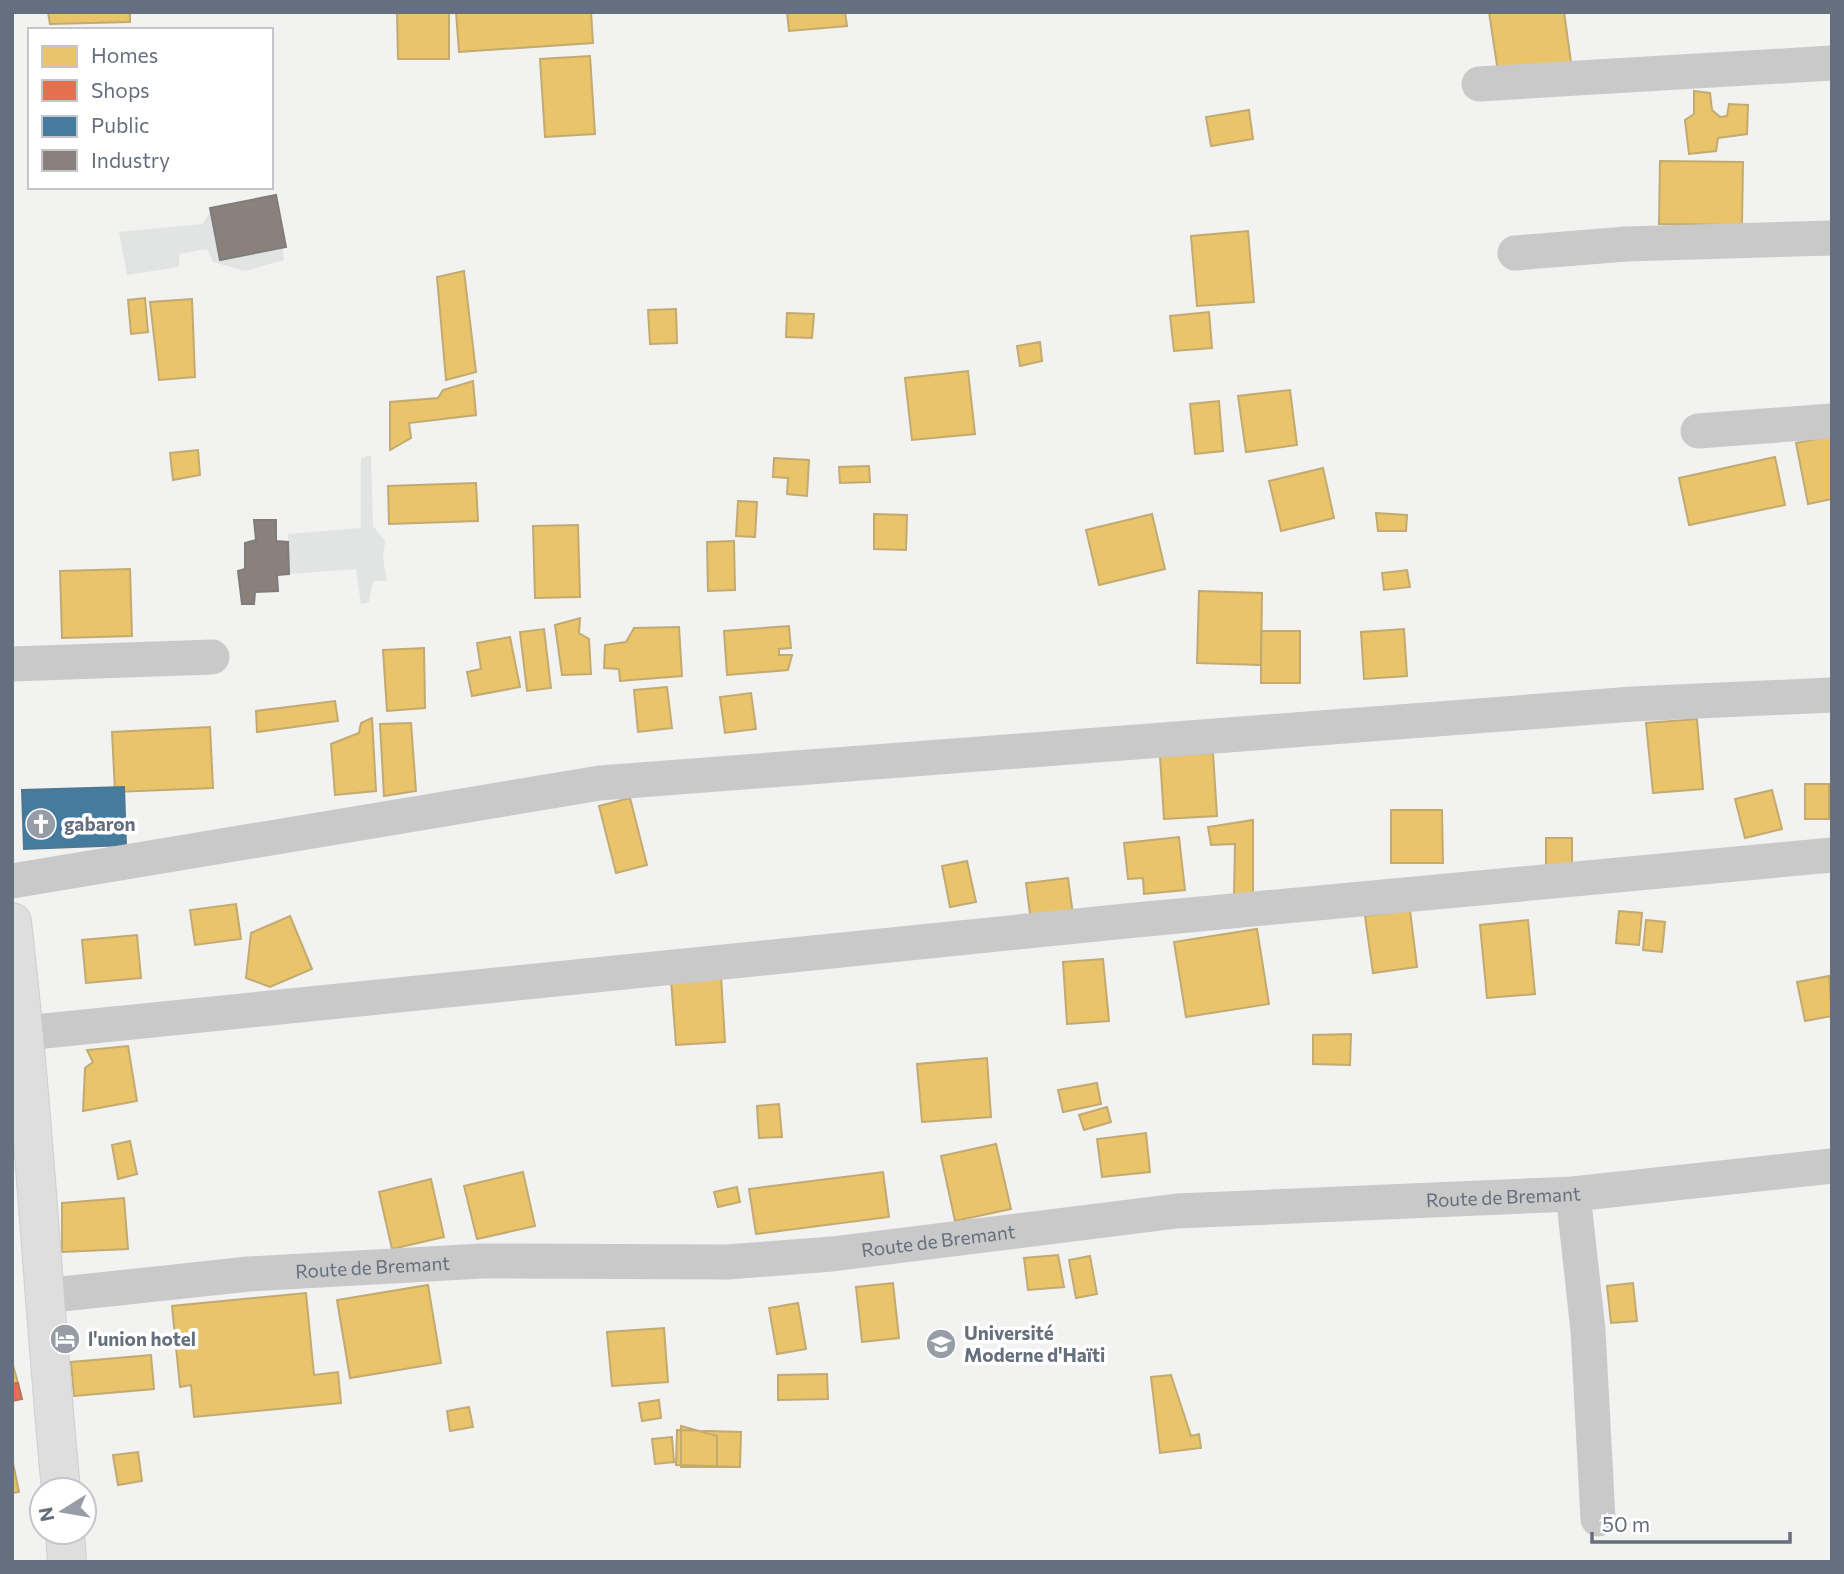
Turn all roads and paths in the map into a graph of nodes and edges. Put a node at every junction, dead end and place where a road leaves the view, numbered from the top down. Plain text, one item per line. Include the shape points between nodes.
1 (1832, 63) edge
2 (1479, 84) dead end
3 (1832, 238) edge
4 (1515, 253) dead end
5 (1832, 421) edge
6 (1698, 431) dead end
7 (212, 657) dead end
8 (12, 664) edge
9 (1832, 695) edge
10 (1832, 855) edge
11 (12, 881) edge
12 (12, 922) edge
13 (25, 1033) junction
14 (1832, 1166) edge
15 (1573, 1194) junction
16 (43, 1296) junction
17 (60, 1476) edge
18 (1598, 1519) dead end

1 - 2 street
3 - 4 street via 1626,244
5 - 6 street
7 - 8 street
9 - 11 street via 1633,704 600,783
10 - 13 street via 1136,920
12 - 13 main road
13 - 16 main road
14 - 15 street, Route de Bremant
15 - 16 street, Route de Bremant via 1177,1211 832,1254 727,1262 482,1261 249,1274
15 - 18 street via 1588,1330
16 - 17 main road

